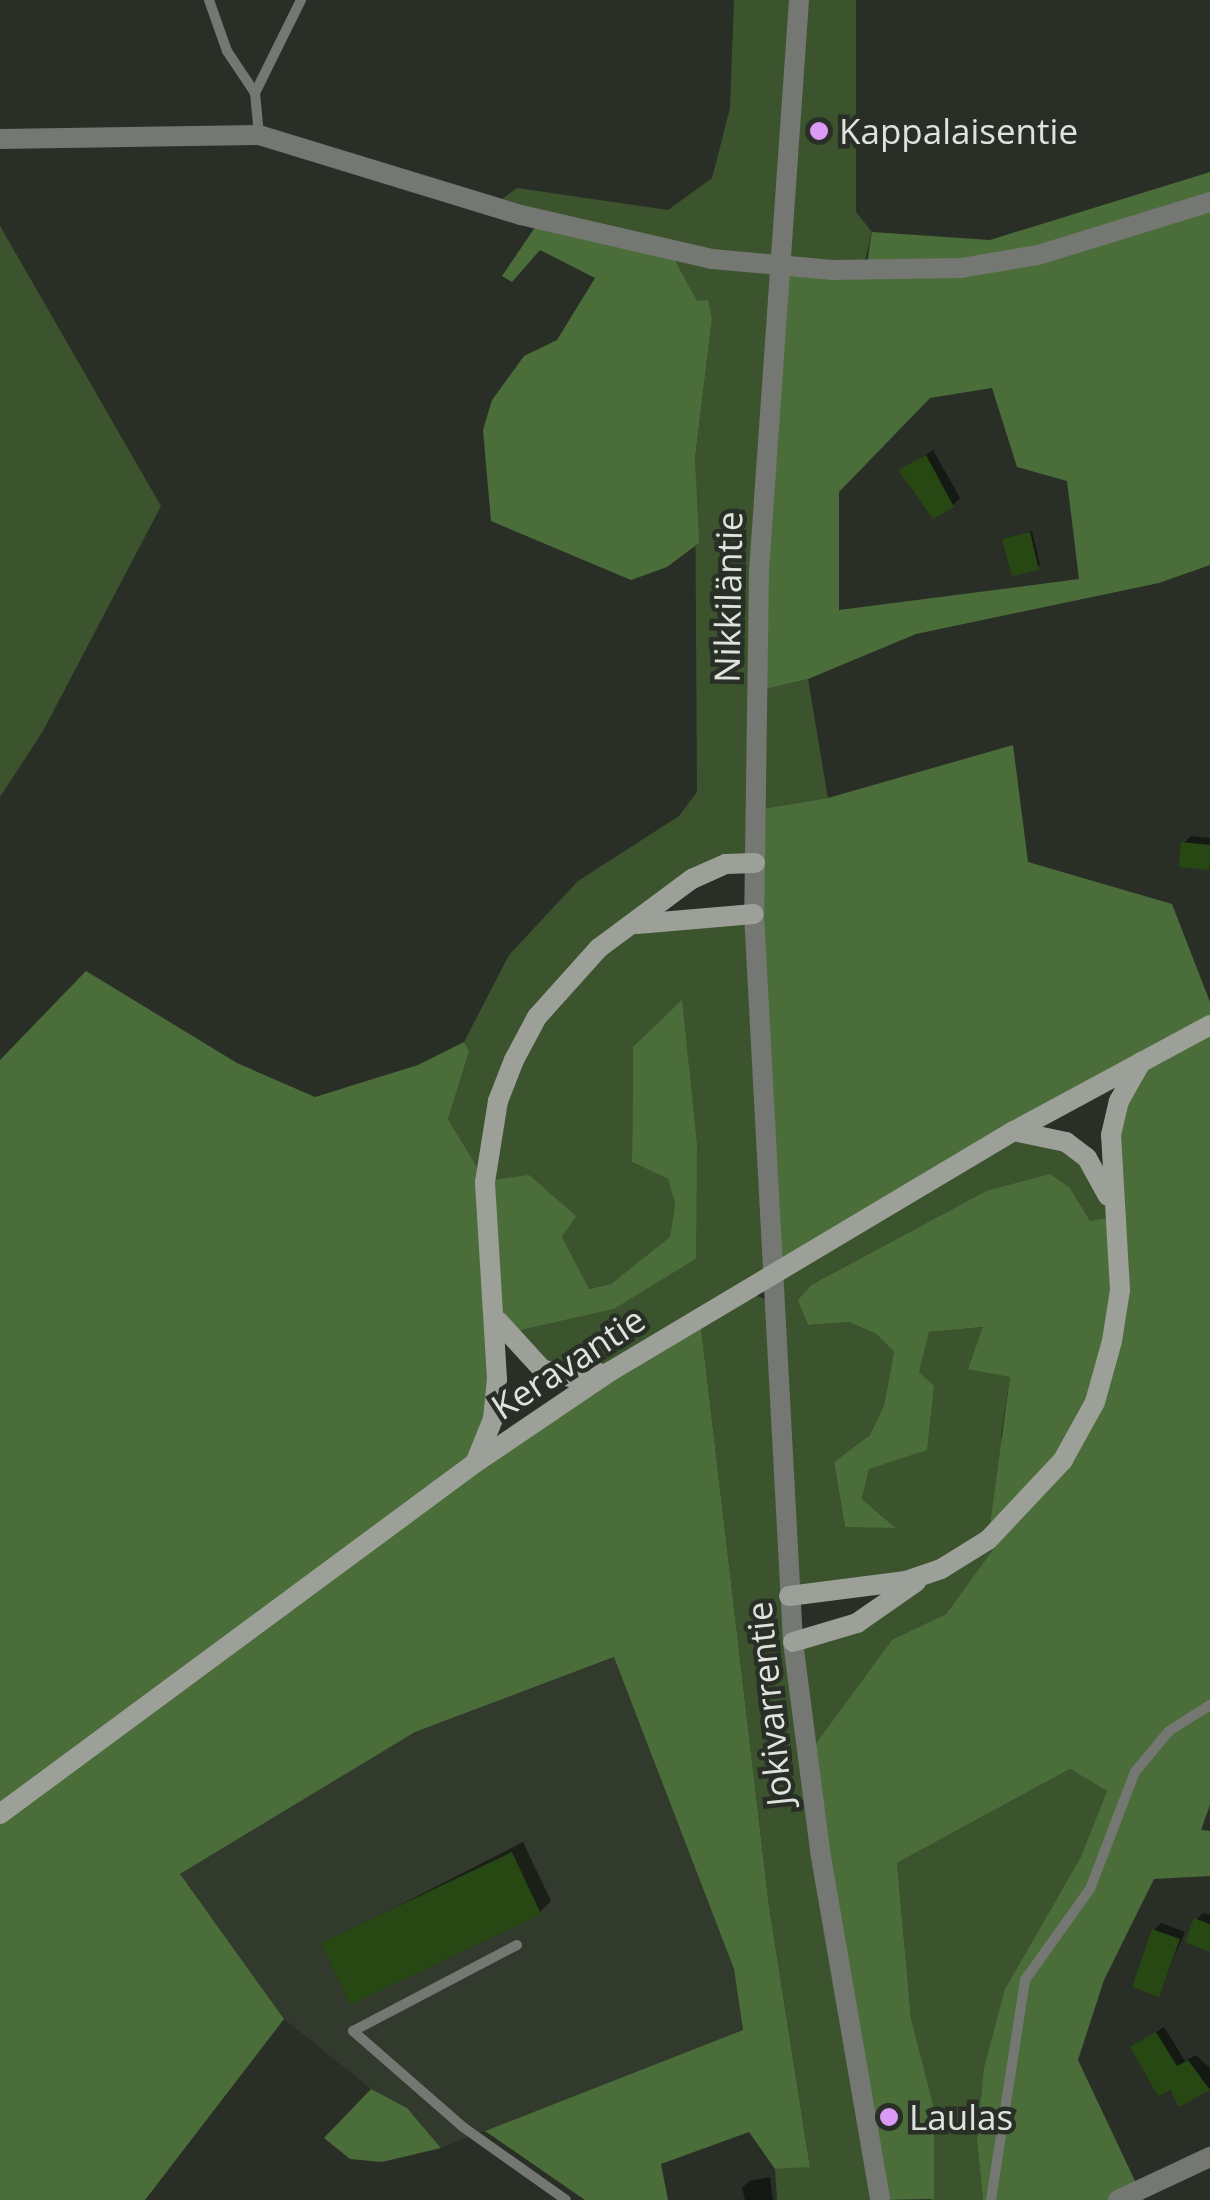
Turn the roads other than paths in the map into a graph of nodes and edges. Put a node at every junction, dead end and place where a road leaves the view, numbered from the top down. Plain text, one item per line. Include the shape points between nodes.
1 (208, 0) edge
2 (301, 0) edge
3 (799, 0) edge
4 (255, 93) junction
5 (259, 134) junction
6 (0, 138) edge
7 (1210, 202) edge
8 (780, 267) junction
9 (755, 863) junction
10 (754, 914) junction
11 (625, 927) junction
12 (1210, 1025) edge
13 (1142, 1060) junction
14 (1014, 1131) junction
15 (767, 1196) joint
16 (1112, 1202) junction
17 (494, 1311) junction
18 (612, 1371) junction
19 (476, 1463) junction
20 (922, 1578) junction
21 (789, 1596) junction
22 (793, 1642) junction
23 (1210, 1706) edge
24 (0, 1814) edge
25 (517, 1945) dead end
26 (1210, 2157) edge
27 (566, 2200) edge
28 (880, 2200) edge
29 (992, 2200) edge
30 (1118, 2200) edge

1 - 4 lane via 227,51
2 - 4 lane
3 - 8 street, Nikkiläntie
4 - 5 lane
5 - 6 street
5 - 8 street via 521,215 712,259
7 - 8 street via 1038,255 961,268
8 - 9 street, Nikkiläntie via 759,571
9 - 10 street, Nikkiläntie
9 - 11 main road via 709,870
10 - 11 main road via 662,918
10 - 15 street, Nikkiläntie
11 - 17 main road via 538,1017 498,1101 484,1211
12 - 13 main road, Keravantie
13 - 14 main road, Keravantie
13 - 16 main road via 1119,1101 1111,1134
14 - 16 main road via 1066,1142 1087,1158
14 - 18 main road, Keravantie
15 - 21 street, Jokivarrentie
16 - 20 main road via 1120,1290 1095,1402 1063,1460 1026,1504 988,1540
17 - 18 main road via 504,1334 542,1370 574,1378
17 - 19 main road via 493,1419
18 - 19 main road, Keravantie
19 - 24 main road, Keravantie
20 - 21 main road
20 - 22 main road via 857,1623
21 - 22 street, Jokivarrentie
22 - 28 street, Jokivarrentie via 820,1852
23 - 29 lane via 1169,1731 1135,1772 1090,1888 1025,1980
25 - 27 lane via 353,2031 463,2127
26 - 30 street

